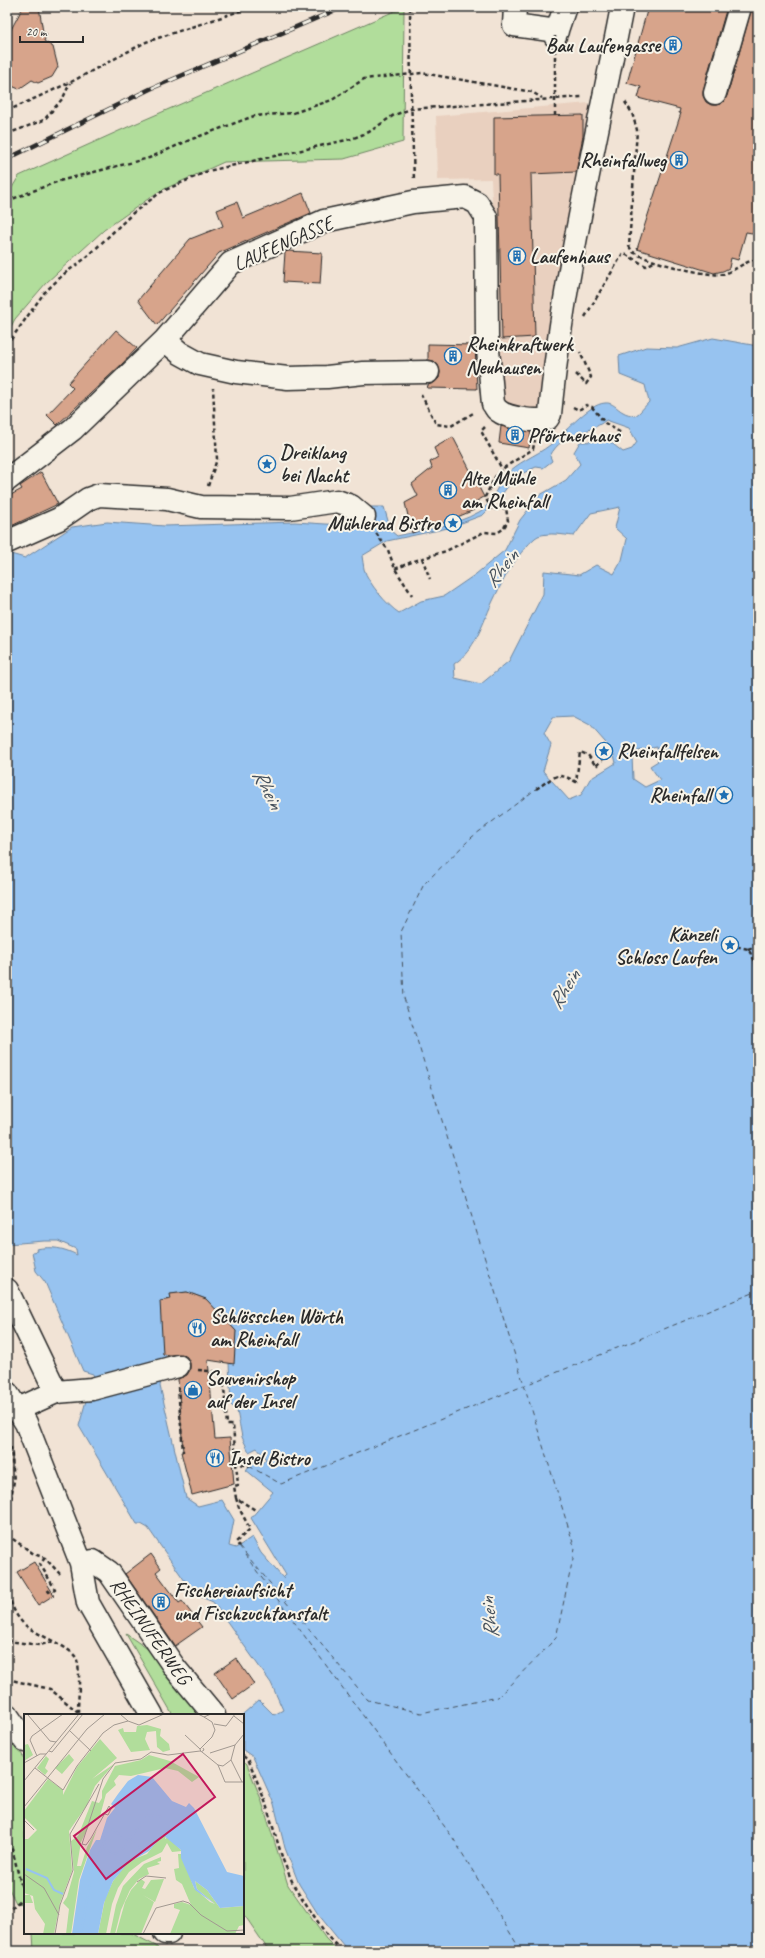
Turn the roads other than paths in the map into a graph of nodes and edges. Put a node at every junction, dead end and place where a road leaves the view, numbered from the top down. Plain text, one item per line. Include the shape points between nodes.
1 (515, 7) edge
2 (565, 7) edge
3 (622, 7) edge
4 (740, 7) edge
5 (714, 93) dead end
6 (165, 340) junction
7 (428, 372) dead end
8 (7, 480) edge
9 (364, 517) dead end
10 (7, 542) edge
11 (7, 1290) edge
12 (178, 1376) road end
13 (56, 1392) junction
14 (12, 1402) edge
15 (81, 1563) junction
16 (151, 1714) edge
17 (213, 1714) edge
18 (7, 1715) edge
19 (24, 1740) edge

1 - 2 street via 514,25 556,33
3 - 6 street, LAUFENGASSE via 573,254 548,418 538,421 510,416 496,407 487,339 486,217 477,203 465,197 414,202 324,221 231,263
4 - 5 street
6 - 7 street via 180,353 200,364 236,372 288,378
6 - 8 street, LAUFENGASSE via 73,429
9 - 10 street via 351,506 337,502 290,508 201,507 161,498 99,495 88,499 59,519
11 - 13 street
12 - 13 street
13 - 14 street
14 - 15 street via 26,1423
15 - 16 street via 88,1603
15 - 17 street, RHEINUFERWEG via 93,1561 109,1572 175,1668
18 - 19 street

